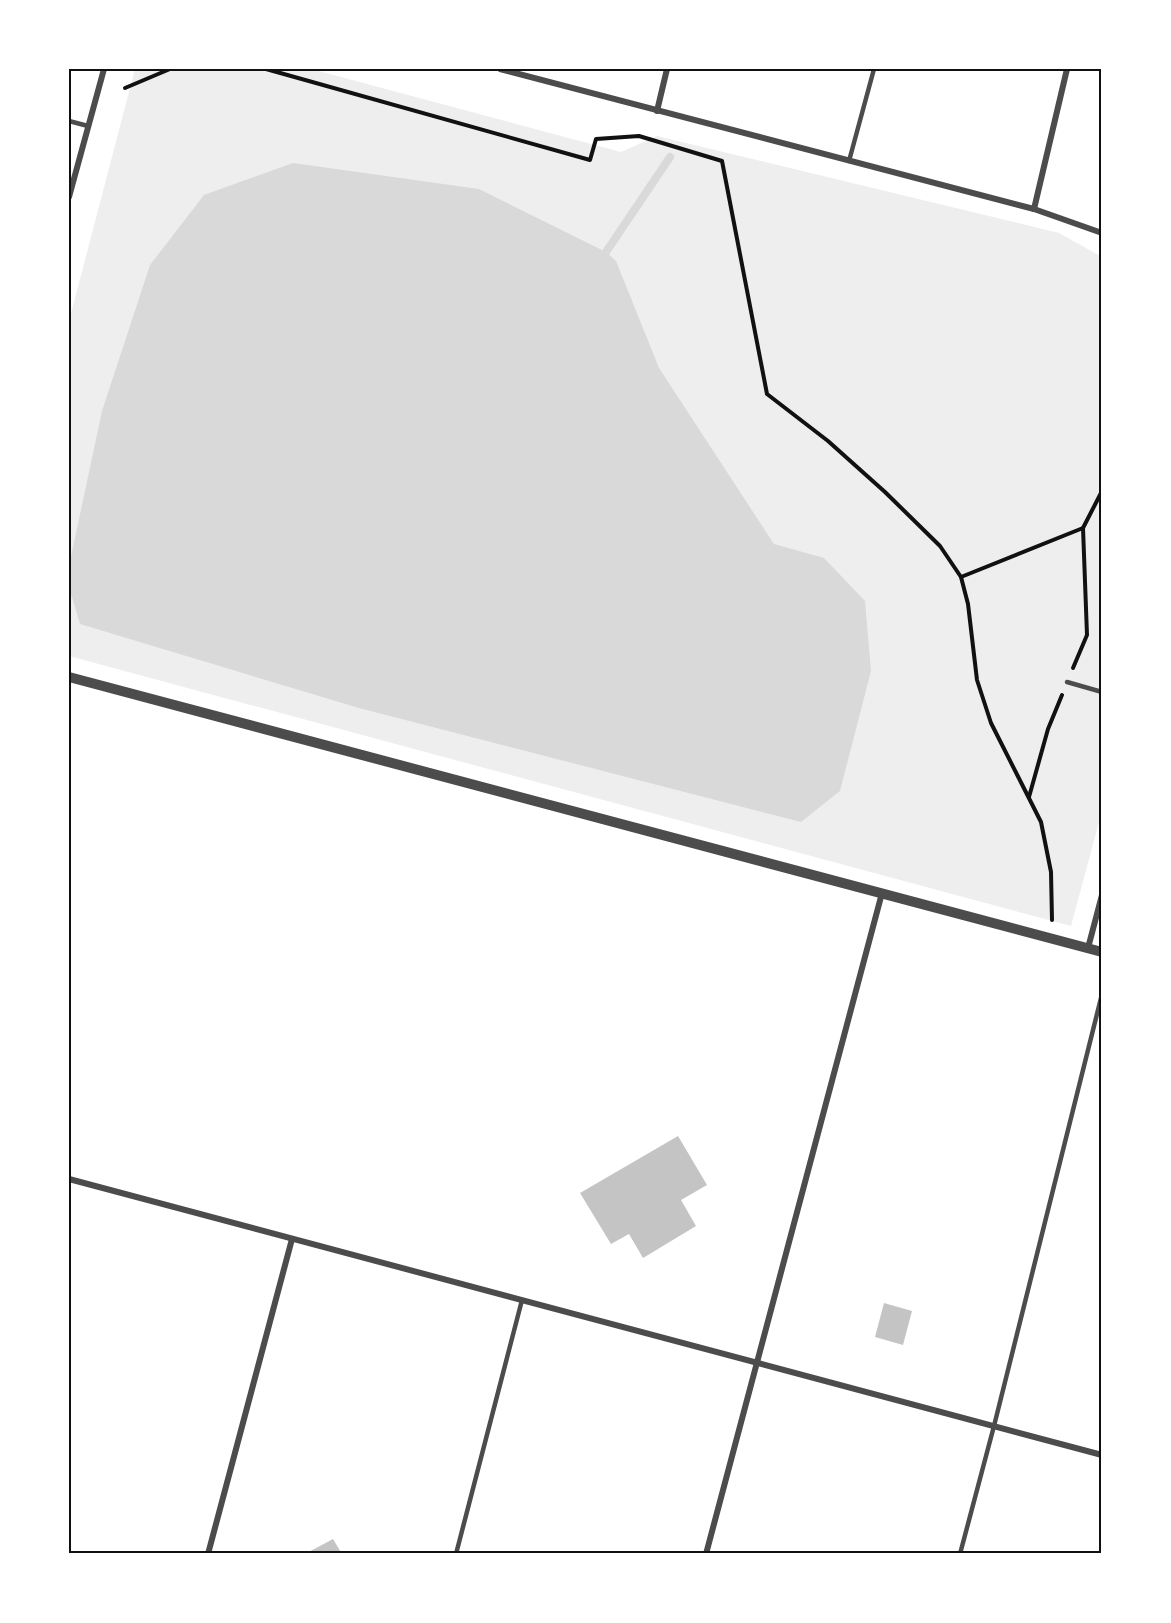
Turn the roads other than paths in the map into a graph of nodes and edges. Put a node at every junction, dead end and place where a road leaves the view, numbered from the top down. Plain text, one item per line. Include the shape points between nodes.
1 (104, 69) edge
2 (500, 69) edge
3 (667, 69) edge
4 (874, 69) edge
5 (1067, 69) edge
6 (657, 111) junction
7 (69, 120) edge
8 (88, 126) junction
9 (849, 161) junction
10 (69, 196) edge
11 (1034, 209) junction
12 (1102, 233) edge
13 (69, 677) edge
14 (1067, 682) dead end
15 (1102, 692) edge
16 (882, 893) junction
17 (1102, 895) edge
18 (1088, 948) junction
19 (1102, 952) edge
20 (1102, 994) edge
21 (69, 1179) edge
22 (292, 1239) junction
23 (522, 1300) junction
24 (757, 1363) junction
25 (994, 1426) junction
26 (1102, 1455) edge
27 (208, 1554) edge
28 (456, 1554) edge
29 (706, 1554) edge
30 (960, 1554) edge

1 - 8 street
2 - 6 street
3 - 6 street
4 - 9 lane
5 - 11 street
6 - 9 street
7 - 8 lane
8 - 10 street
9 - 11 street
11 - 12 street
13 - 16 street
14 - 15 lane
16 - 18 street
16 - 24 street
17 - 18 street
18 - 19 street
20 - 25 lane
21 - 22 street
22 - 23 street
22 - 27 street
23 - 24 street
23 - 28 lane
24 - 25 street
24 - 29 street
25 - 26 street
25 - 30 lane

